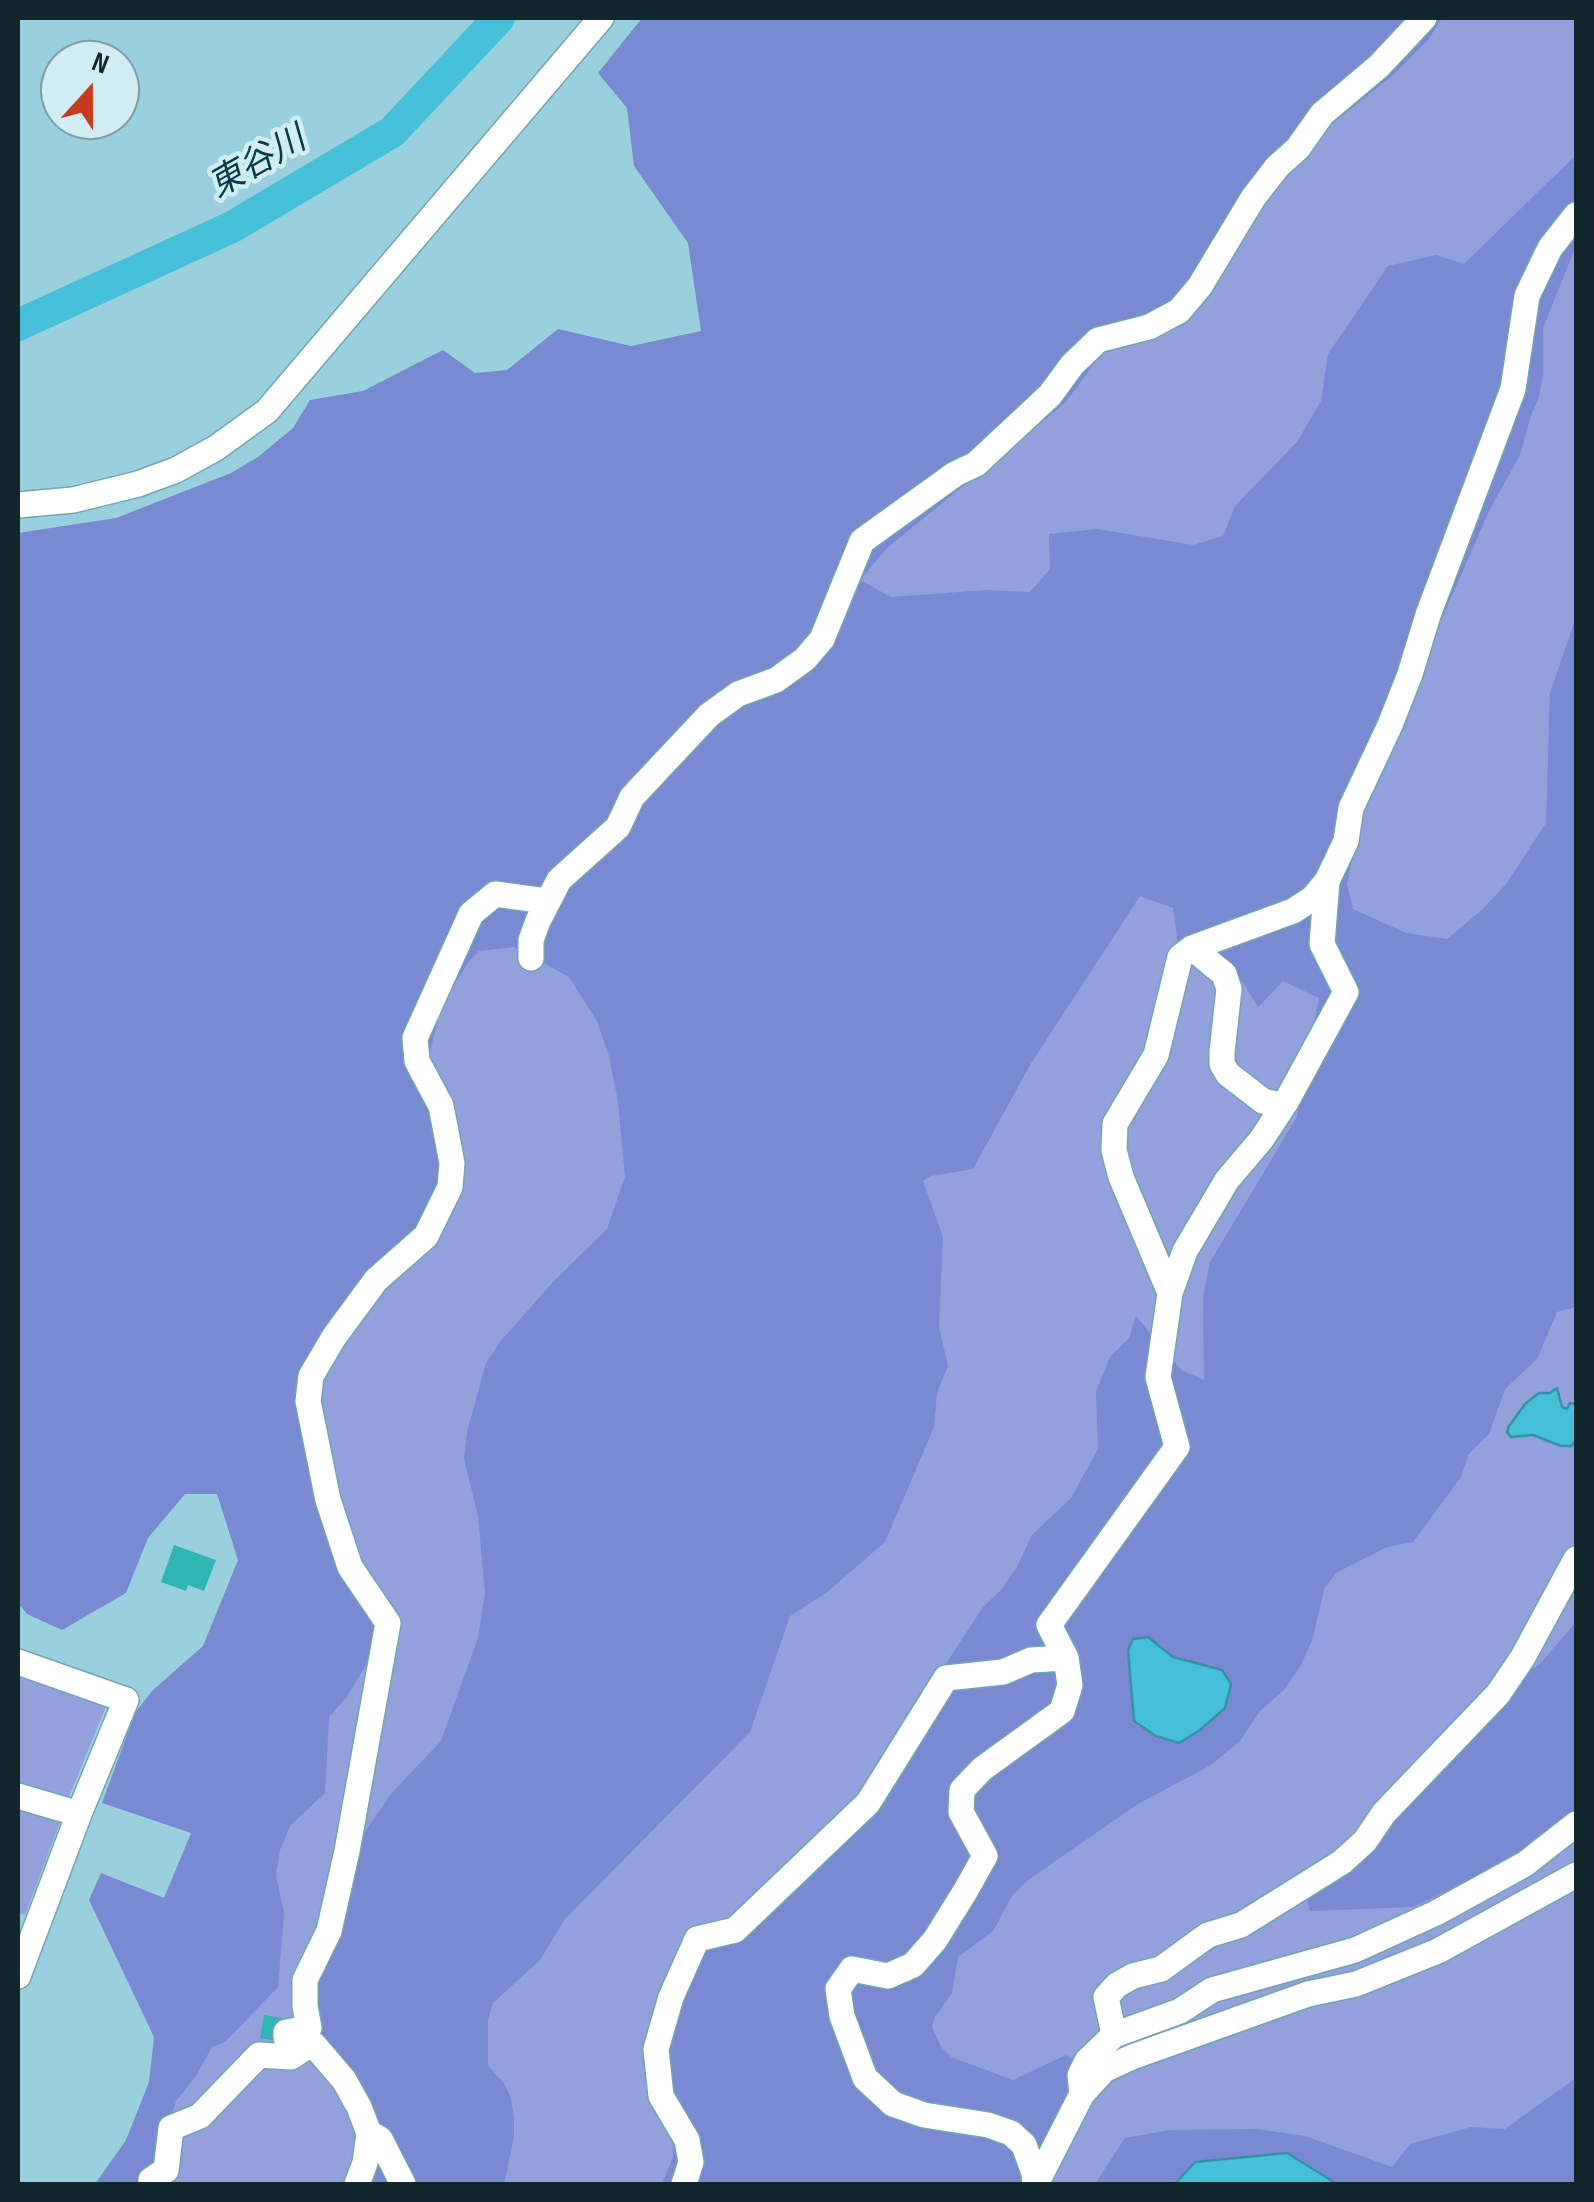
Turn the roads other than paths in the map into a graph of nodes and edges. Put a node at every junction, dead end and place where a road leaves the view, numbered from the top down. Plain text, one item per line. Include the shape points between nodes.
1 (601, 18) edge
2 (1424, 18) edge
3 (1576, 216) edge
4 (18, 505) edge
5 (1327, 881) junction
6 (546, 901) junction
7 (1192, 948) junction
8 (531, 958) dead end
9 (1286, 1102) junction
10 (1170, 1294) junction
11 (1576, 1559) edge
12 (1066, 1658) junction
13 (18, 1662) edge
14 (18, 1796) edge
15 (79, 1814) junction
16 (1576, 1824) edge
17 (1576, 1874) edge
18 (23, 1945) edge
19 (18, 1976) edge
20 (1114, 2035) junction
21 (309, 2040) junction
22 (312, 2078) dead end
23 (1082, 2094) junction
24 (368, 2132) junction
25 (152, 2184) edge
26 (358, 2184) edge
27 (402, 2184) edge
28 (684, 2184) edge
29 (1036, 2184) edge

1 - 4 street via 267,411 176,470 73,500
2 - 6 street via 1322,114 1277,167 1179,311 1150,327 1098,340 976,464 862,541 822,639 805,659 708,715 632,798 618,827 559,880
3 - 5 street via 1531,284 1513,388
5 - 7 street via 1292,912
5 - 9 street via 1322,944 1346,992
6 - 8 street
6 - 21 street via 495,894 470,914 415,1038 417,1061 441,1106 450,1187 426,1236 376,1280 310,1376 308,1401 328,1500 350,1567 388,1623 344,1867 329,1931 305,1980
7 - 9 street via 1224,974 1229,989 1222,1052 1228,1074 1263,1100
7 - 10 street via 1180,957 1156,1055 1115,1124 1121,1178
9 - 10 street via 1227,1180 1185,1251
10 - 12 street via 1158,1377 1177,1447 1049,1626
11 - 20 street via 1498,1694 1365,1841 1241,1925 1208,1935 1161,1969 1117,1985 1106,1997
12 - 28 street via 946,1678 868,1804 736,1930 697,1939 656,2048 661,2096 692,2162
12 - 29 street via 1070,1685 1062,1711 962,1790 961,1812 985,1856 935,1940 913,1965 888,1976 852,1969 838,1988 865,2078 892,2104 1010,2133 1024,2144
13 - 15 street via 126,1700
14 - 15 street
15 - 18 street
16 - 20 street via 1526,1864 1356,1950 1212,1990 1180,2011
17 - 23 street via 1438,1950 1120,2063
18 - 19 street
20 - 23 street via 1087,2061
21 - 22 street
21 - 24 street via 344,2080
21 - 25 street via 291,2056 259,2055 200,2116 171,2128 166,2170
23 - 29 street
24 - 26 street
24 - 27 street via 380,2140

